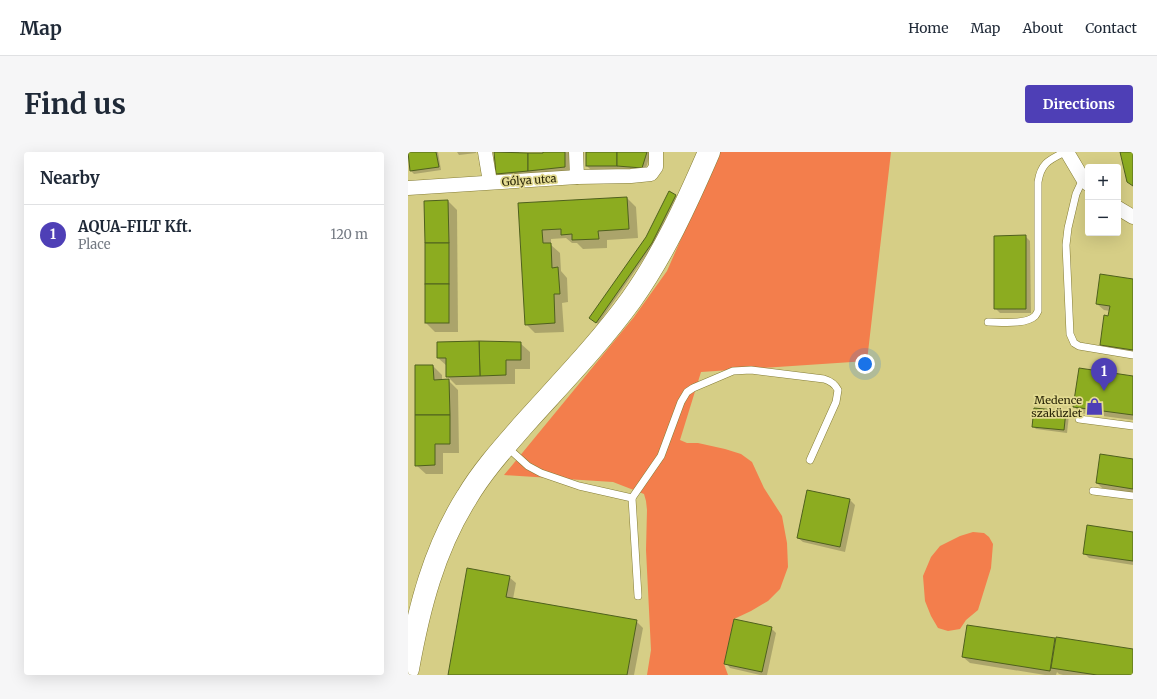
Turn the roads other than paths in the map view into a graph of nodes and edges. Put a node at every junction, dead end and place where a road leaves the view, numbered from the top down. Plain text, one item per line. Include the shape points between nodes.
1 (486, 152) edge
2 (576, 152) edge
3 (656, 152) edge
4 (709, 152) edge
5 (1066, 152) edge
6 (577, 177) junction
7 (490, 182) junction
8 (1085, 182) edge
9 (408, 188) edge
10 (1121, 210) edge
11 (1133, 217) edge
12 (988, 322) dead end
13 (1133, 355) edge
14 (1079, 418) dead end
15 (1133, 426) edge
16 (505, 445) junction
17 (810, 460) dead end
18 (1092, 491) dead end
19 (1133, 496) edge
20 (632, 498) junction
21 (638, 596) dead end
22 (408, 669) edge

1 - 7 street
2 - 6 street
3 - 6 street, Gólya utca via 656,167 651,174
4 - 16 main road via 657,260 631,300 602,338
5 - 8 street
5 - 12 lane via 1044,165 1038,182 1038,311 1035,316 1024,322
6 - 7 street, Gólya utca
7 - 9 street, Gólya utca
8 - 13 lane via 1076,194 1066,245 1070,334 1074,343 1079,346
10 - 11 street
14 - 15 lane
16 - 20 lane via 528,466 541,473 579,486
16 - 22 main road via 467,496 432,567 420,609
17 - 20 lane via 836,402 838,390 835,385 824,379 751,370 733,371 687,392 661,456
18 - 19 lane
20 - 21 lane

